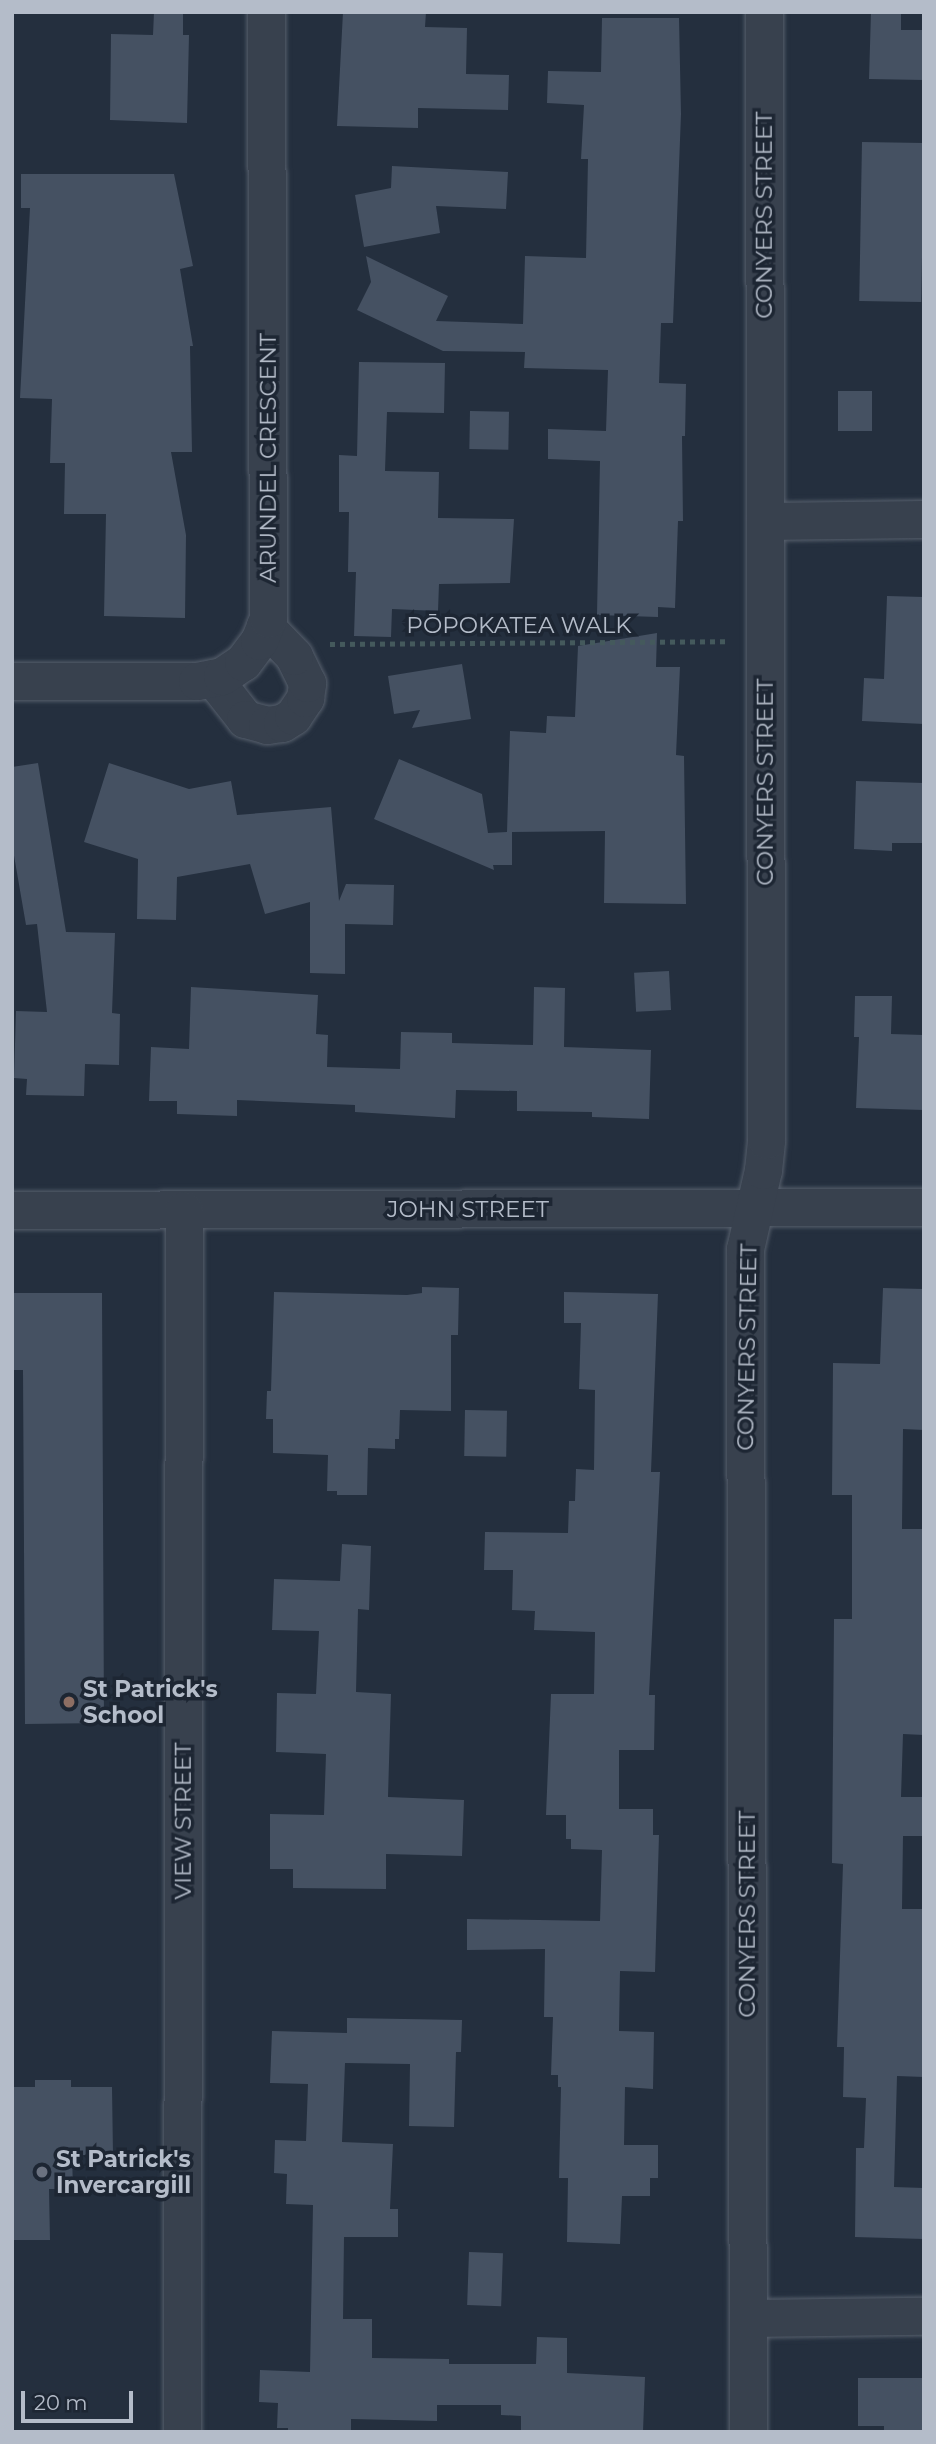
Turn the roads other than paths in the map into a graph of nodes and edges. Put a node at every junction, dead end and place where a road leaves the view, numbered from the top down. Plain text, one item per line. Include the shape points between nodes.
1 (266, 12) edge
2 (764, 12) edge
3 (924, 519) edge
4 (765, 521) junction
5 (265, 625) junction
6 (212, 678) junction
7 (12, 681) edge
8 (753, 1208) junction
9 (924, 1208) edge
10 (12, 1210) edge
11 (184, 1210) junction
12 (924, 2316) edge
13 (748, 2318) junction
14 (182, 2432) edge
15 (748, 2432) edge

1 - 5 street, ARUNDEL CRESCENT
2 - 4 street, CONYERS STREET
3 - 4 street
4 - 8 street, CONYERS STREET via 766,1140
5 - 6 street, ARUNDEL CRESCENT via 243,662
5 - 6 street via 294,656 307,683 305,698 293,716 267,725 245,719
6 - 7 street, ARUNDEL CRESCENT
8 - 9 street, JOHN STREET
8 - 11 street, JOHN STREET
8 - 13 street, CONYERS STREET via 746,1249
10 - 11 street, JOHN STREET
11 - 14 street, VIEW STREET
12 - 13 street
13 - 15 street, CONYERS STREET

